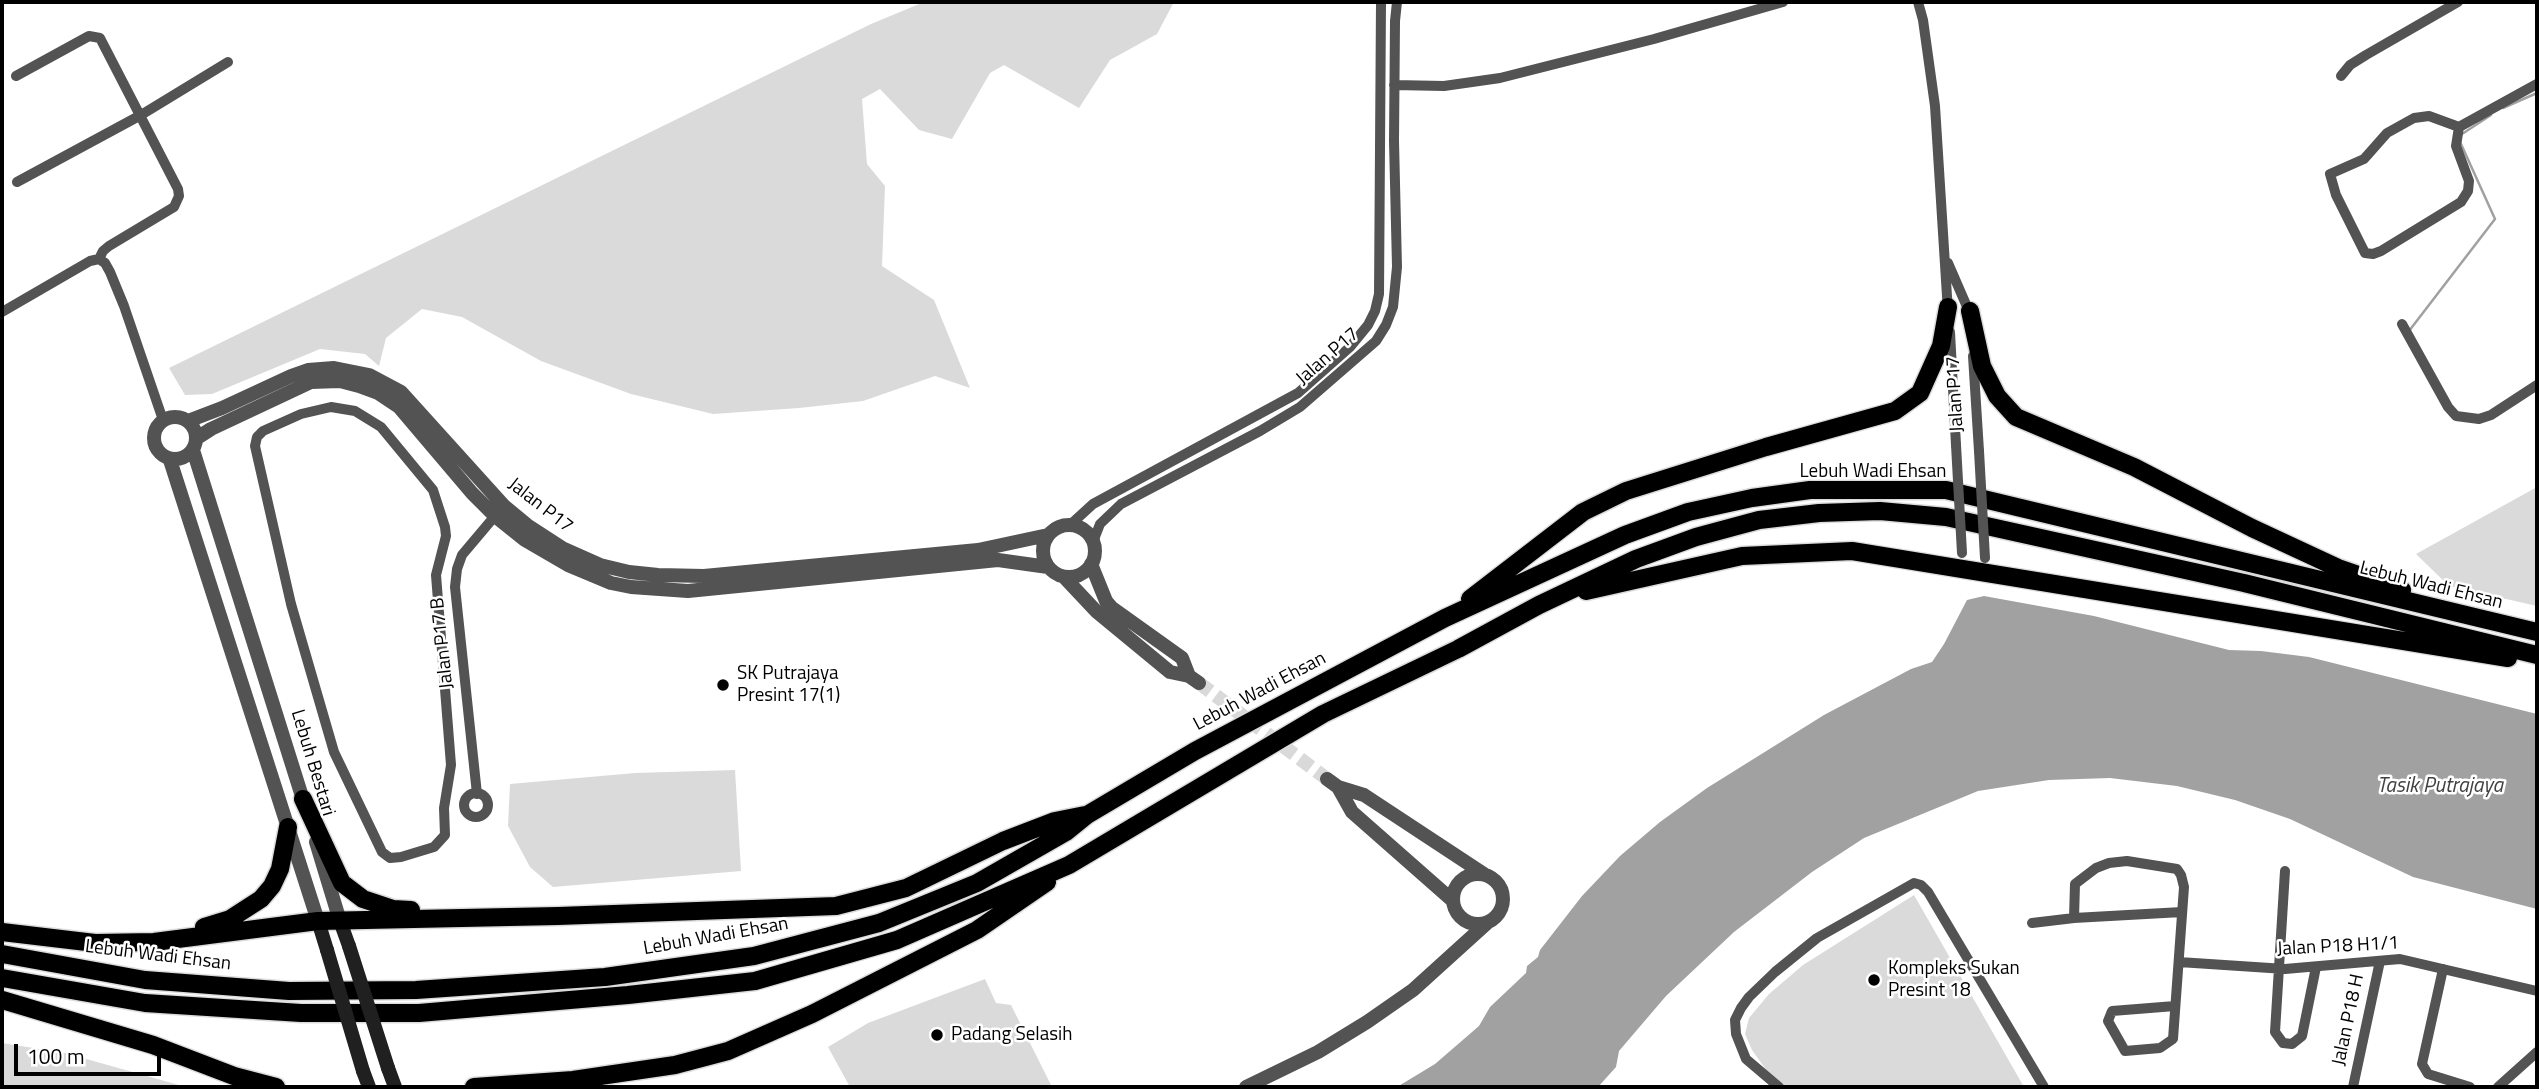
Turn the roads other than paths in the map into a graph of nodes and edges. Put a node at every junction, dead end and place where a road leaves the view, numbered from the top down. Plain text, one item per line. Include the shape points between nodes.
1 (1381, 2) edge
2 (1397, 2) edge
3 (1783, 2) edge
4 (1918, 2) edge
5 (2458, 2) edge
6 (228, 62) dead end
7 (16, 76) dead end
8 (2341, 76) dead end
9 (2537, 84) edge
10 (1394, 85) junction
11 (141, 115) junction
12 (2459, 127) junction
13 (18, 181) dead end
14 (99, 259) junction
15 (1946, 259) junction
16 (1948, 307) junction
17 (1970, 311) junction
18 (2, 312) edge
19 (2402, 324) dead end
20 (2537, 385) edge
21 (163, 421) junction
22 (188, 421) junction
23 (195, 444) junction
24 (170, 460) junction
25 (499, 511) junction
26 (1070, 525) junction
27 (1048, 535) junction
28 (1093, 542) junction
29 (1091, 564) junction
30 (1048, 567) junction
31 (1963, 570) junction
32 (1986, 574) junction
33 (1064, 576) junction
34 (1539, 605) junction
35 (1445, 618) junction
36 (2498, 624) junction
37 (2537, 632) edge
38 (2537, 654) edge
39 (463, 659) junction
40 (443, 660) junction
41 (2537, 663) edge
42 (477, 793) junction
43 (446, 797) junction
44 (303, 799) junction
45 (465, 802) junction
46 (1087, 815) junction
47 (288, 827) junction
48 (1069, 864) junction
49 (2286, 871) dead end
50 (1484, 874) junction
51 (1455, 907) junction
52 (2182, 912) junction
53 (558, 916) junction
54 (2074, 918) junction
55 (340, 921) junction
56 (318, 922) junction
57 (1487, 923) junction
58 (2032, 923) dead end
59 (2, 932) edge
60 (154, 942) junction
61 (1461, 945) junction
62 (2, 954) edge
63 (2380, 961) junction
64 (2179, 962) junction
65 (2316, 967) junction
66 (2278, 969) junction
67 (2443, 969) junction
68 (2, 978) edge
69 (2537, 991) edge
70 (2, 1000) edge
71 (2175, 1006) junction
72 (2537, 1052) edge
73 (573, 1080) junction
74 (276, 1087) edge
75 (369, 1087) edge
76 (395, 1087) edge
77 (474, 1087) edge
78 (543, 1087) edge
79 (1246, 1087) edge
80 (1779, 1087) edge
81 (2044, 1087) edge
82 (2353, 1087) edge
83 (2470, 1087) edge
84 (2498, 1087) edge

1 - 26 street, Jalan P17 via 1379,294 1368,325 1298,393 1093,504
2 - 10 street, Jalan P17
3 - 10 street via 1500,78 1444,86
4 - 15 street, Jalan P17 via 1935,106
5 - 8 street via 2350,65
6 - 11 street
7 - 11 street via 89,36 97,36
9 - 12 street
10 - 28 street, Jalan P17 via 1396,287 1393,307 1376,341 1300,407 1121,504 1100,524
11 - 13 street
11 - 14 street via 179,196 174,207 109,246
12 - 12 street via 2437,118 2414,118 2387,133 2364,159 2330,174 2365,253 2381,251 2461,202 2469,180 2456,146
14 - 18 street
14 - 21 street via 110,272 124,306
15 - 16 street, Jalan P17
15 - 17 street, Jalan P17
16 - 31 street, Jalan P17, bridge
16 - 35 main road via 1941,346 1920,393 1895,411 1626,491 1583,512
17 - 32 street, Jalan P17, bridge
17 - 36 main road via 1982,366 1997,396 2016,417 2134,467 2338,568
19 - 20 street via 2456,416 2479,419 2491,415
21 - 22 street via 176,417
21 - 24 street via 154,441 160,454
22 - 23 street
22 - 25 street, Jalan P17 via 291,376 322,368 348,370 401,392
23 - 24 street via 179,460
23 - 25 street, Jalan P17 via 211,429 311,382 340,381 378,393 399,407 472,494
23 - 44 street, Lebuh Bestari
24 - 47 street
25 - 27 street, Jalan P17 via 600,565 658,575 704,576 978,550
25 - 30 street, Jalan P17 via 525,540 568,565 611,583 657,591 964,562 998,560
25 - 39 street, Jalan P17 B via 462,555 457,569
26 - 27 street
26 - 28 street via 1082,528
27 - 30 street via 1043,551
28 - 29 street
29 - 33 street via 1079,575
29 - 33 street via 1106,601 1182,658 1194,680 1170,672 1096,611
30 - 33 street
31 - 32 main road
31 - 34 main road via 1852,551 1742,556 1618,582
32 - 41 main road
34 - 38 main road, Lebuh Wadi Ehsan via 1636,559 1696,537 1759,520 1880,511 1946,517
34 - 48 main road, Lebuh Wadi Ehsan via 1323,714
35 - 36 main road, Lebuh Wadi Ehsan via 1625,535 1688,512 1810,490 1945,490
35 - 46 main road, Lebuh Wadi Ehsan via 1195,751
36 - 37 main road, Lebuh Wadi Ehsan
39 - 40 street
39 - 42 street, Jalan P17 B
40 - 43 street via 451,765
40 - 43 street via 436,575 446,536 436,496 425,478 376,424 342,407 315,409 260,434 255,446 302,646 334,752 382,852 390,858 401,857 440,843 445,835
42 - 45 street
42 - 45 street via 487,799 484,814 470,815
43 - 45 street
44 - 53 main road via 342,883 363,899 393,909
44 - 55 street, Lebuh Bestari
46 - 53 main road via 1055,821 1003,841 906,888 836,906
46 - 62 main road, Lebuh Wadi Ehsan via 1066,832 976,883 878,923 754,956 605,977 416,990 289,991 145,980
47 - 56 street
47 - 60 main road via 280,869 261,899 230,919
48 - 68 main road, Lebuh Wadi Ehsan via 884,944 755,981 628,995 419,1013 301,1013 145,1003
48 - 73 main road via 977,930 812,1014 727,1051 675,1065
49 - 66 street
50 - 51 street via 1468,875 1456,885
50 - 51 street via 1364,795 1333,783 1352,812
50 - 57 street via 1502,894 1501,908
51 - 57 street via 1474,924
51 - 61 street
52 - 54 street
52 - 54 street via 2183,881 2178,869 2127,861 2109,863 2078,881
52 - 64 street
53 - 55 main road
54 - 58 street
55 - 56 main road
55 - 76 main road, Lebuh Bestari, bridge
56 - 60 main road
56 - 75 main road, bridge
57 - 61 street
59 - 60 main road via 95,943
61 - 79 street via 1413,990 1367,1023
63 - 65 street, Jalan P18 H1/1
63 - 67 street, Jalan P18 H1/1 via 2400,959
63 - 82 street, Jalan P18 H
64 - 66 street, Jalan P18 H1/1
64 - 71 street
65 - 66 street, Jalan P18 H1/1
65 - 66 street via 2305,1026 2300,1040 2292,1044 2279,1040 2275,1032
67 - 69 street, Jalan P18 H1/1
67 - 83 street via 2422,1064 2428,1074
70 - 74 main road
71 - 71 street via 2173,1039 2160,1048 2125,1051 2108,1021 2112,1011
72 - 84 street
73 - 77 main road
73 - 78 main road
80 - 81 street via 1746,1059 1736,1034 1735,1020 1741,1008 1775,972 1818,938 1914,883 1928,892

